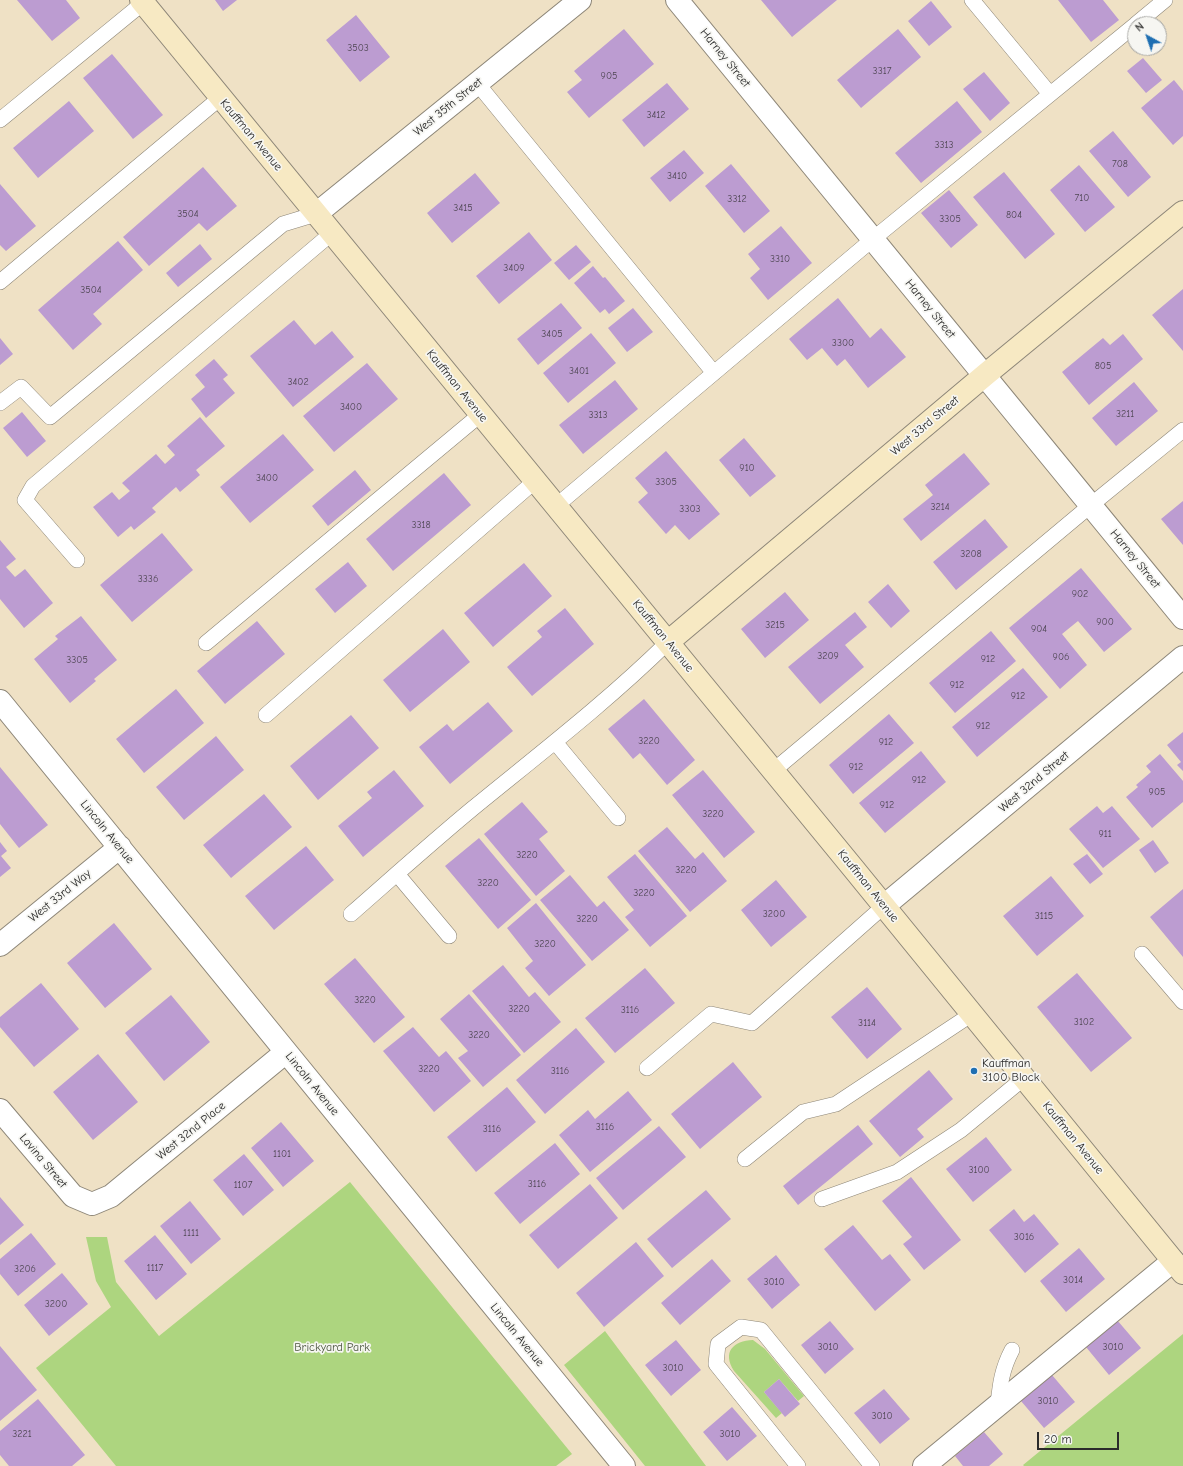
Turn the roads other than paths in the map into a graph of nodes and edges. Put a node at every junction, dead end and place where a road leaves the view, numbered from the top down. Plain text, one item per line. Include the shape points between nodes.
1 (580, 0) edge
2 (677, 0) edge
3 (972, 0) edge
4 (1165, 0) edge
5 (142, 1) edge
6 (1146, 16) edge
7 (1127, 31) edge
8 (477, 83) junction
9 (1050, 94) junction
10 (220, 98) junction
11 (0, 120) edge
12 (1183, 212) edge
13 (316, 214) junction
14 (332, 233) junction
15 (873, 240) junction
16 (0, 282) edge
17 (714, 373) junction
18 (984, 375) junction
19 (0, 403) edge
20 (481, 414) junction
21 (1183, 430) edge
22 (535, 481) junction
23 (1091, 505) junction
24 (556, 506) junction
25 (76, 560) dead end
26 (1183, 618) edge
27 (668, 642) junction
28 (206, 643) dead end
29 (1183, 657) edge
30 (0, 702) edge
31 (266, 715) dead end
32 (555, 742) junction
33 (773, 771) junction
34 (618, 818) dead end
35 (120, 847) junction
36 (397, 874) junction
37 (884, 906) junction
38 (351, 914) dead end
39 (449, 936) dead end
40 (0, 945) edge
41 (1142, 954) dead end
42 (1183, 1002) edge
43 (972, 1014) junction
44 (286, 1052) junction
45 (647, 1068) dead end
46 (1024, 1078) junction
47 (0, 1110) edge
48 (745, 1159) dead end
49 (822, 1199) dead end
50 (92, 1204) joint
51 (1178, 1267) edge
52 (1012, 1350) dead end
53 (998, 1405) junction
54 (624, 1466) edge
55 (798, 1466) edge
56 (872, 1466) edge
57 (924, 1466) edge

1 - 8 street, West 35th Street
2 - 15 street, Harney Street
3 - 9 lane
4 - 6 lane
5 - 10 street, Kauffman Avenue
5 - 11 lane
7 - 9 lane
8 - 13 street, West 35th Street
8 - 17 lane
9 - 15 lane
10 - 13 street, Kauffman Avenue
10 - 16 lane
12 - 18 street, West 33rd Street
13 - 14 street, Kauffman Avenue
13 - 19 lane via 283,224 50,417 21,388
14 - 20 street, Kauffman Avenue
14 - 25 lane via 33,486 26,500
15 - 17 lane
15 - 18 street, Harney Street
17 - 24 lane
18 - 23 street, Harney Street
18 - 27 street, West 33rd Street
20 - 22 street, Kauffman Avenue
20 - 28 lane
21 - 23 lane
22 - 24 street, Kauffman Avenue
22 - 31 lane
23 - 26 street, Harney Street
23 - 33 lane
24 - 27 street, Kauffman Avenue
27 - 32 lane
27 - 33 street, Kauffman Avenue
29 - 37 street, West 32nd Street
30 - 35 street, Lincoln Avenue
32 - 34 lane
32 - 36 lane
33 - 37 street, Kauffman Avenue
35 - 40 street, West 33rd Way
35 - 44 street, Lincoln Avenue
36 - 38 lane
36 - 39 lane
37 - 43 street, Kauffman Avenue
37 - 45 lane via 752,1023 711,1014
41 - 42 lane
43 - 46 street, Kauffman Avenue
43 - 48 lane via 836,1104 803,1112
44 - 50 street, West 32nd Place via 111,1196
44 - 54 street, Lincoln Avenue
46 - 49 lane via 961,1130 897,1172
46 - 51 street, Kauffman Avenue
47 - 50 street, Lavina Street via 73,1196
51 - 53 street
52 - 53 lane via 1004,1365
53 - 57 street
55 - 56 lane via 716,1364 718,1344 741,1327 761,1330

